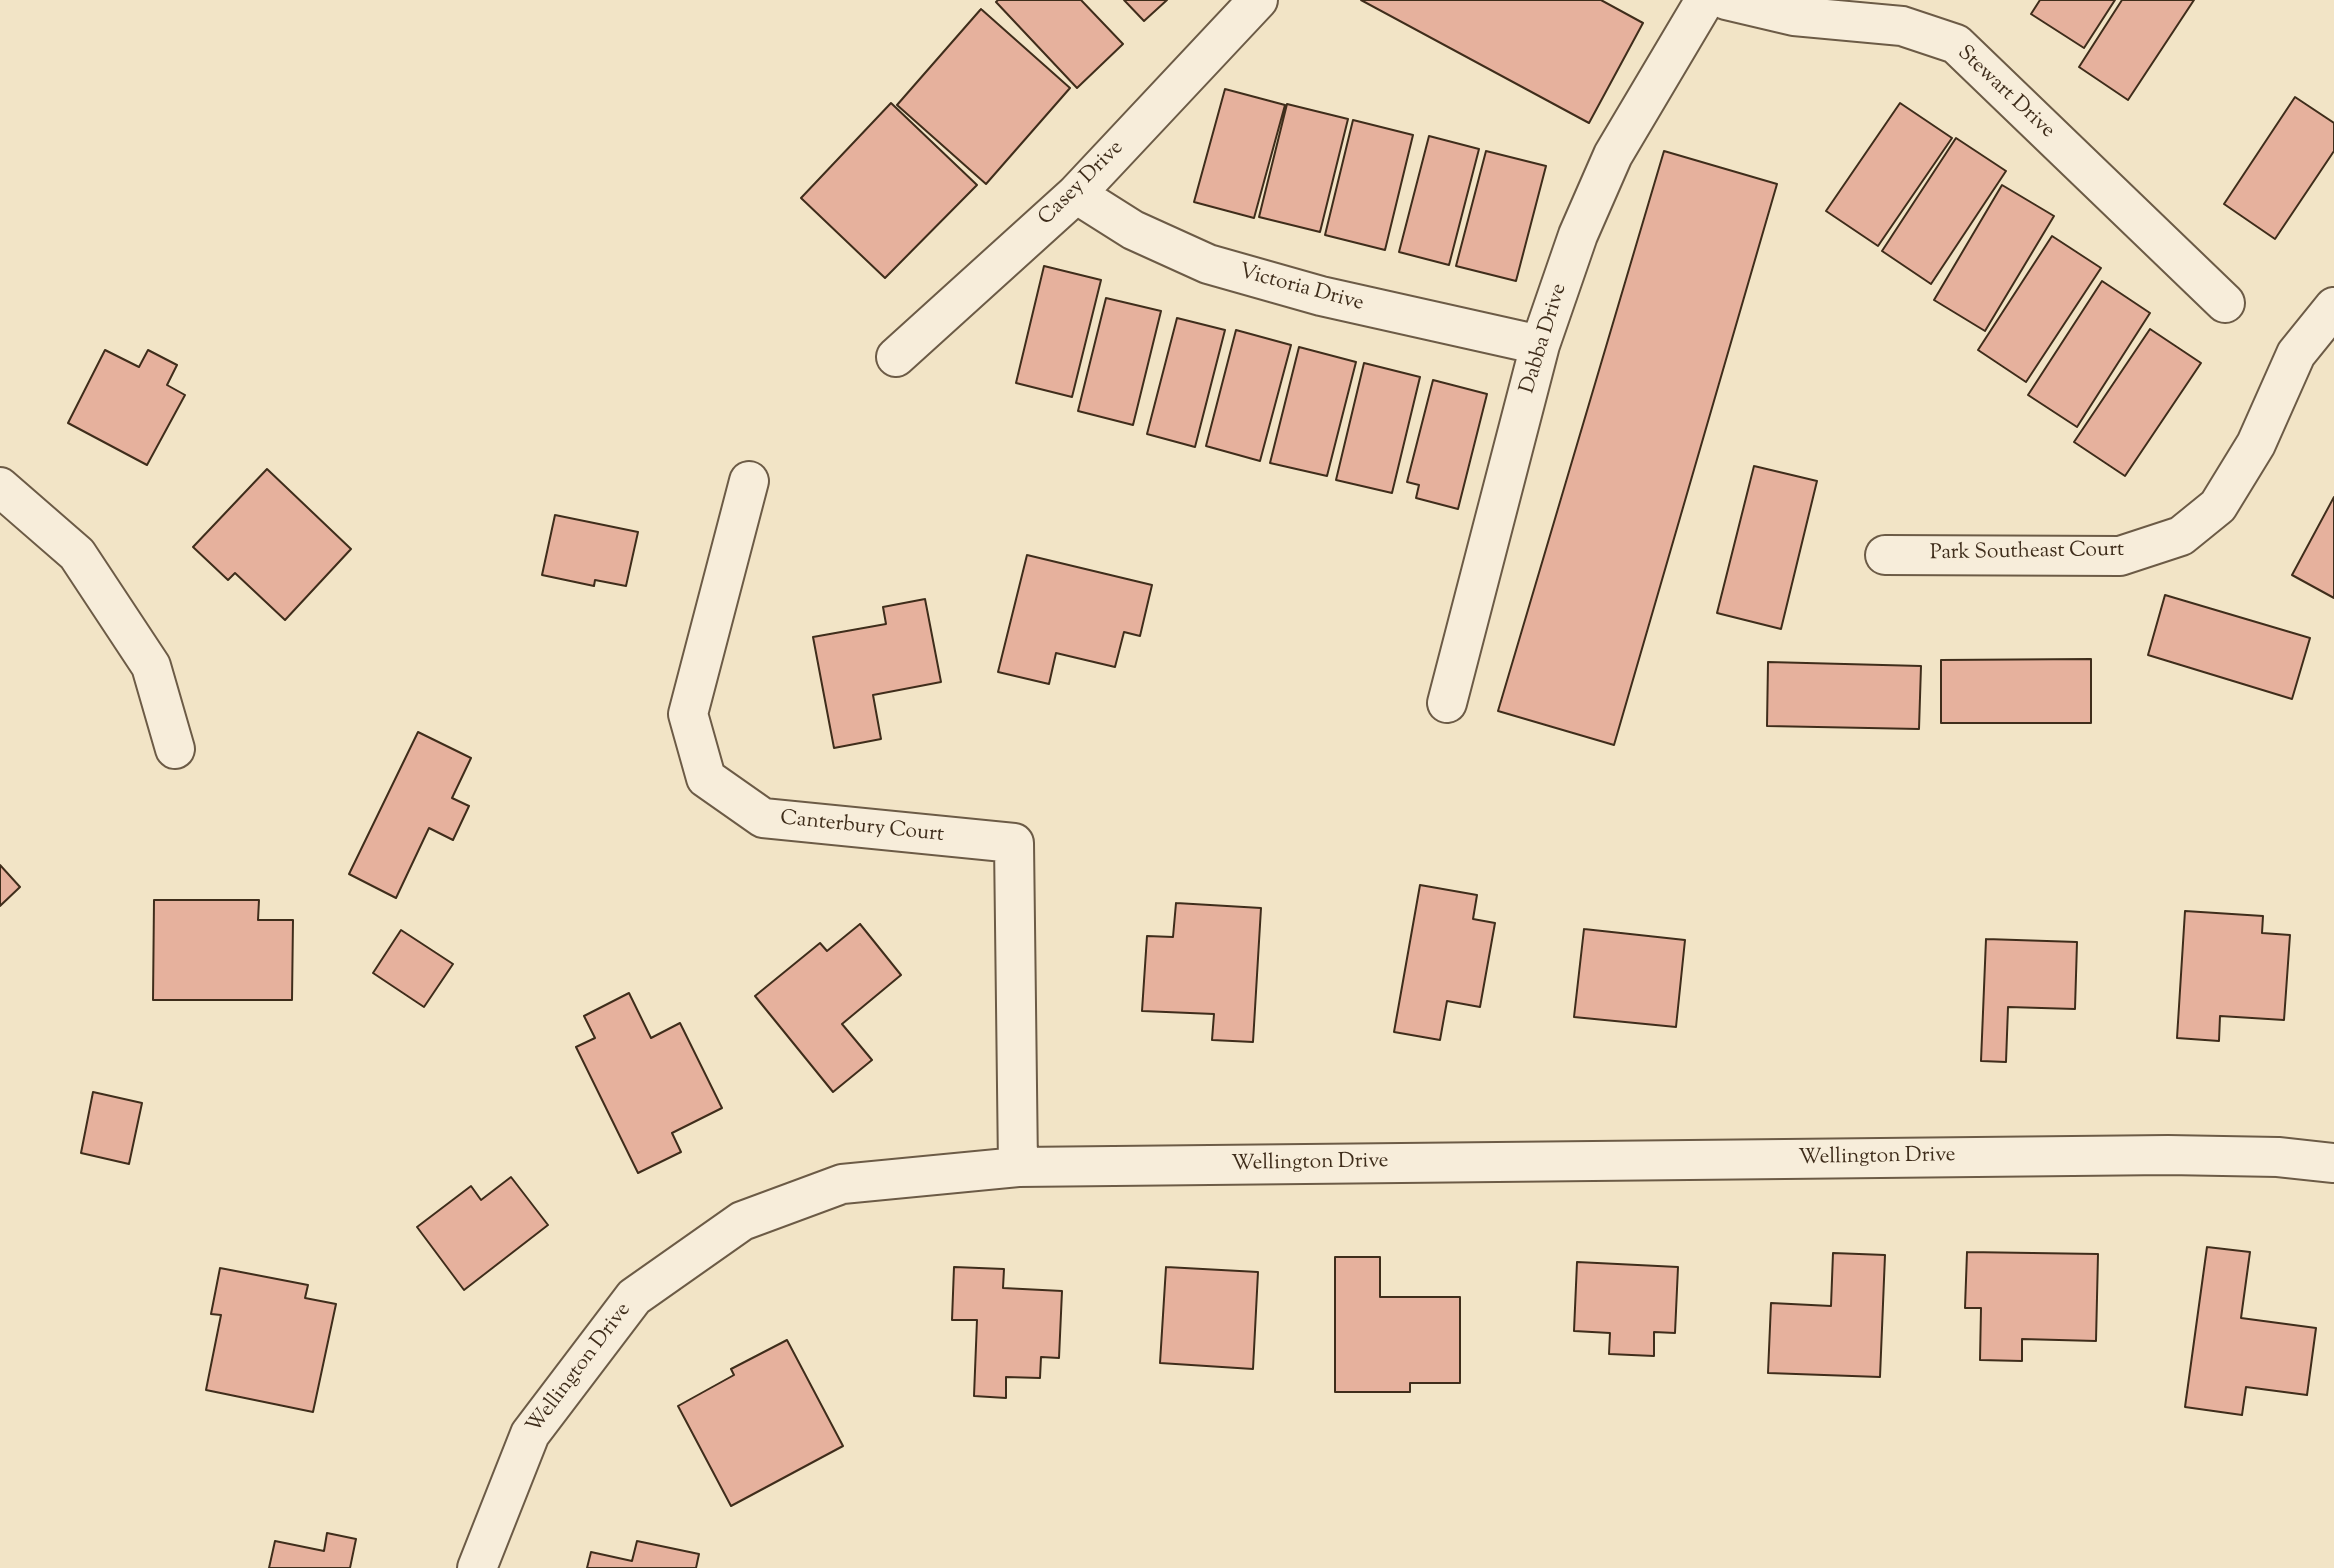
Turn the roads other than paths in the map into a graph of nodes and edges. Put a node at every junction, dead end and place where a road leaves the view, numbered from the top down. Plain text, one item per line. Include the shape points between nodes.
1 (1258, 0) edge
2 (1705, 0) edge
3 (1726, 0) edge
4 (1076, 194) junction
5 (2225, 303) dead end
6 (2334, 307) edge
7 (1540, 345) junction
8 (895, 356) dead end
9 (749, 481) dead end
10 (0, 486) edge
11 (1885, 555) dead end
12 (1447, 703) dead end
13 (175, 750) dead end
14 (2334, 1163) edge
15 (1018, 1167) junction
16 (477, 1568) edge

1 - 4 street, Casey Drive
2 - 7 street, Dabba Drive via 1613,155 1578,235
3 - 5 street, Stewart Drive via 1794,16 1902,26 1956,44
4 - 7 street, Victoria Drive via 1132,230 1208,264 1321,296
4 - 8 street, Casey Drive
6 - 11 street, Park Southeast Court via 2296,354 2256,444 2218,506 2181,537 2120,555
7 - 12 street, Dabba Drive
9 - 15 street, Canterbury Court via 688,714 706,778 763,818 1014,843
10 - 13 street via 76,554 151,666
14 - 15 street, Wellington Drive via 2168,1155
15 - 16 street, Wellington Drive via 842,1184 742,1221 634,1297 530,1434

